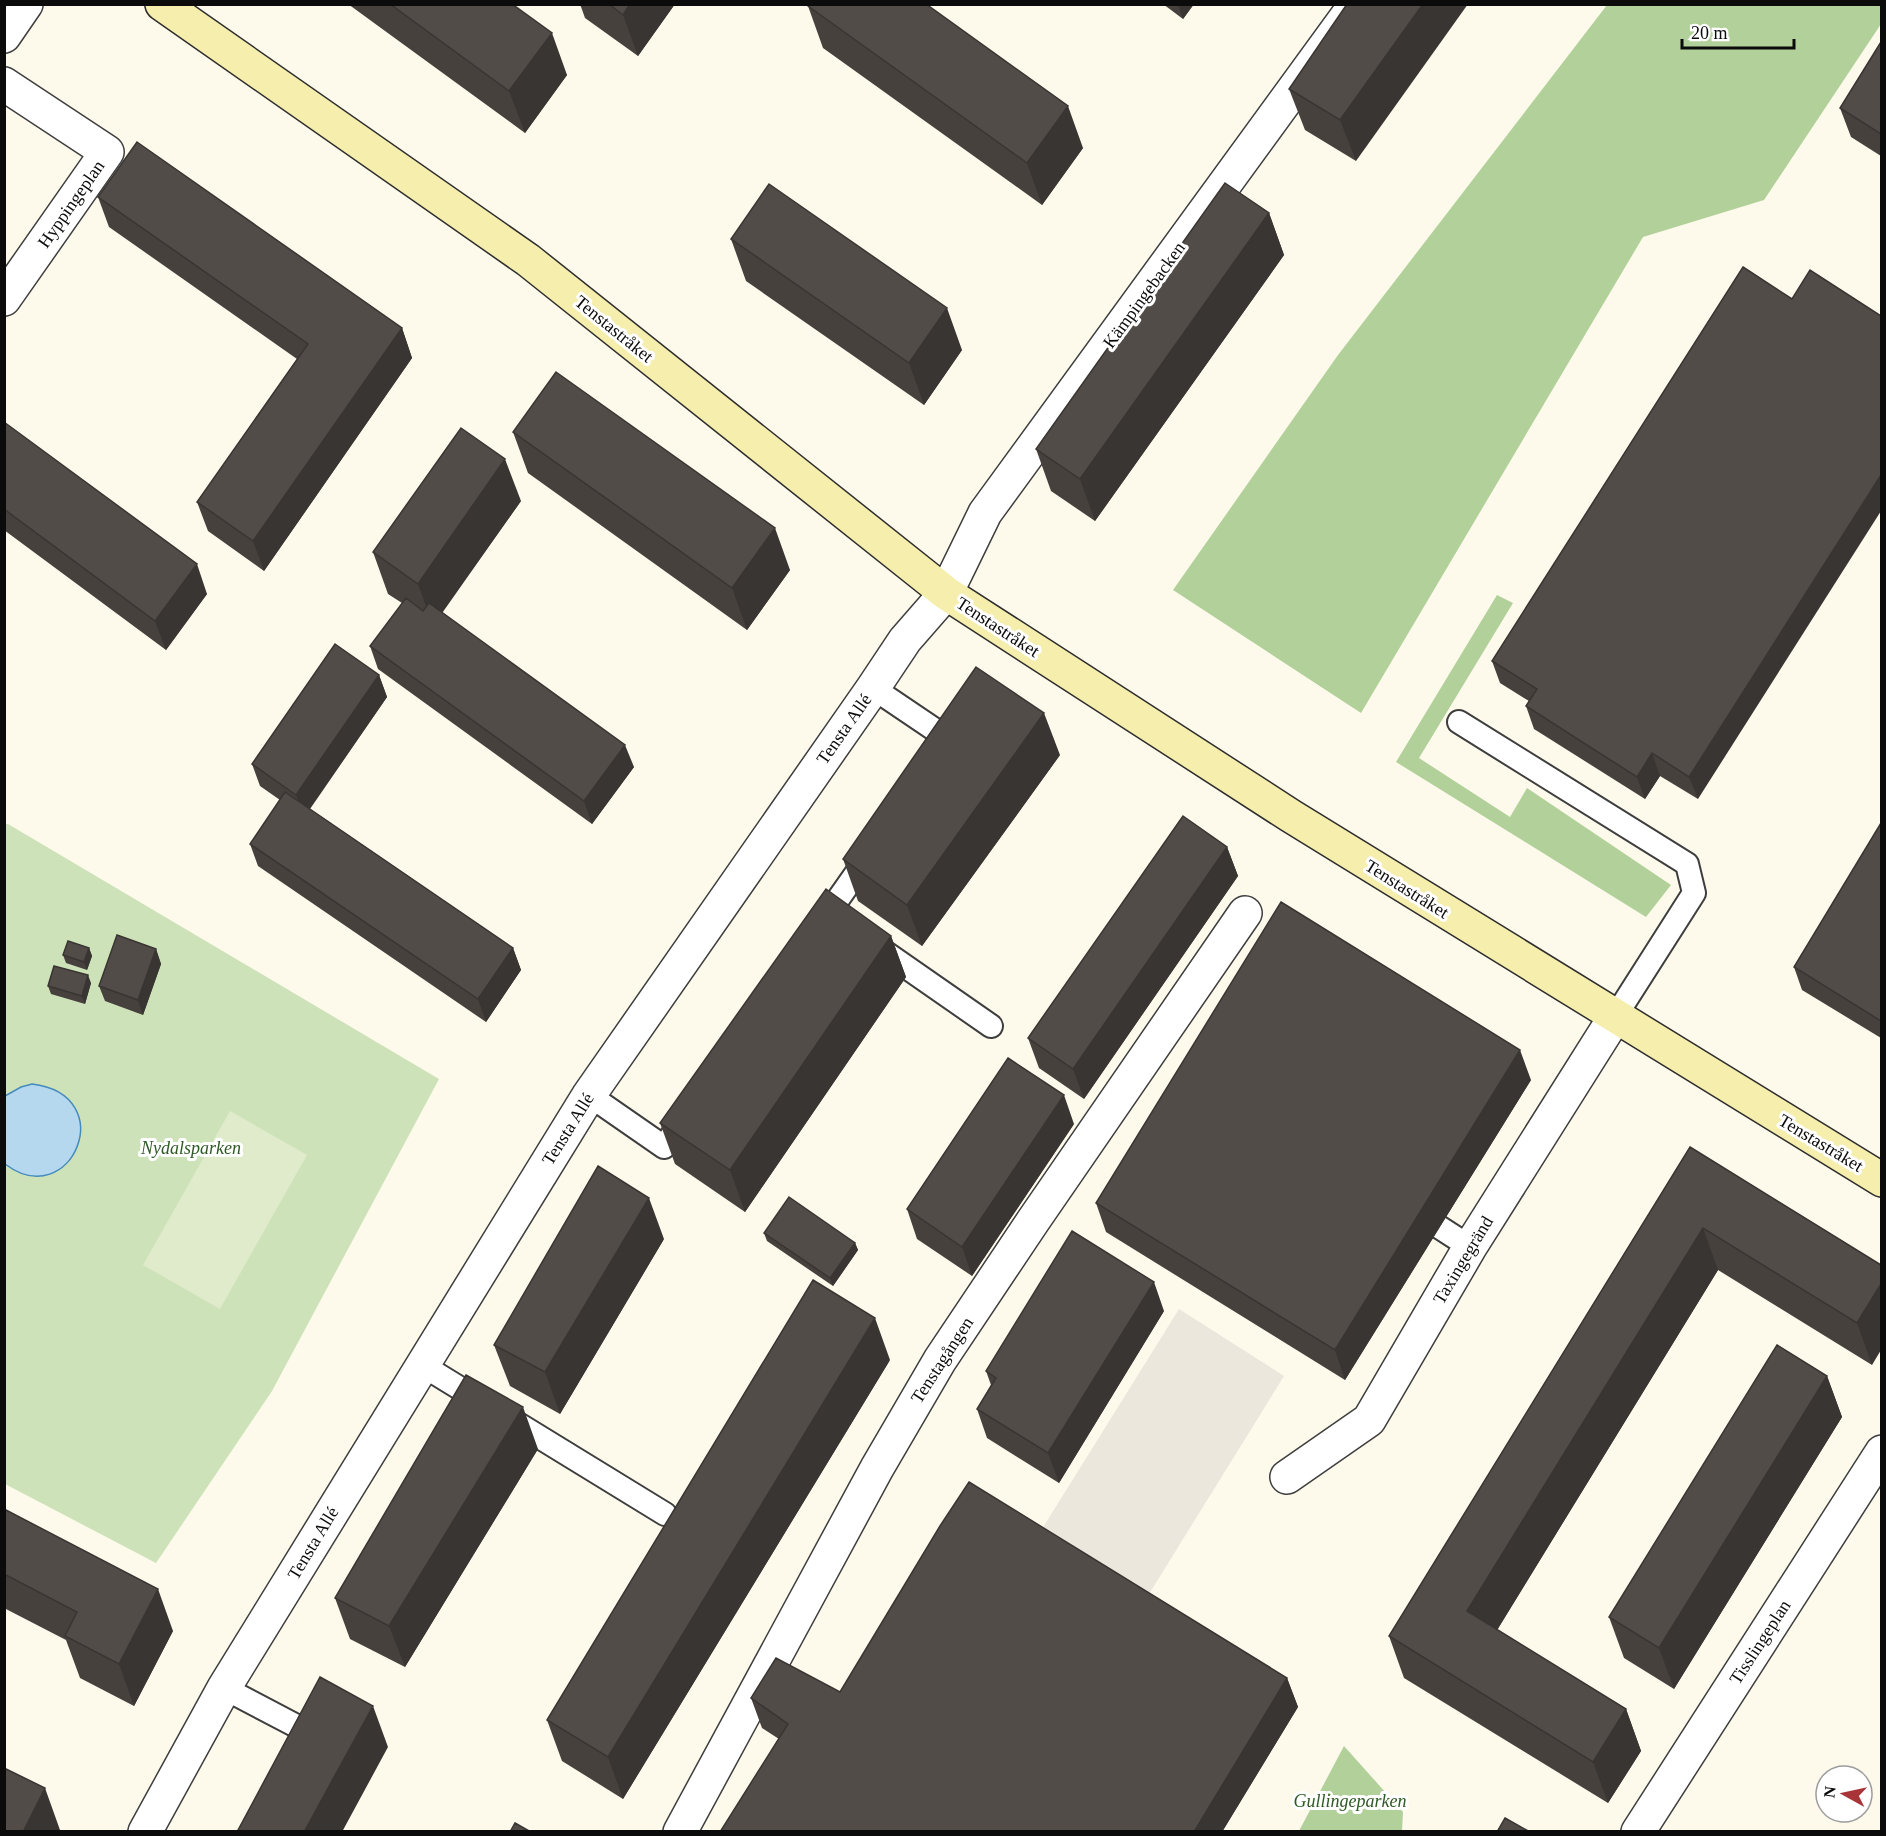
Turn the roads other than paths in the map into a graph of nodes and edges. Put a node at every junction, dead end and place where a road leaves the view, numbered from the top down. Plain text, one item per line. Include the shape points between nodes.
1 (26, 4) edge
2 (162, 4) edge
3 (1356, 4) edge
4 (4, 36) edge
5 (4, 84) edge
6 (4, 298) edge
7 (946, 593) junction
8 (873, 688) junction
9 (1459, 722) dead end
10 (930, 769) edge
11 (882, 836) edge
12 (828, 913) junction
13 (1245, 913) dead end
14 (808, 942) edge
15 (1615, 1017) junction
16 (991, 1026) dead end
17 (589, 1095) junction
18 (698, 1099) edge
19 (1881, 1180) edge
20 (1439, 1227) dead end
21 (1470, 1247) junction
22 (422, 1365) junction
23 (1881, 1452) edge
24 (1287, 1477) dead end
25 (665, 1514) dead end
26 (224, 1688) junction
27 (290, 1761) edge
28 (145, 1832) edge
29 (680, 1832) edge
30 (1638, 1832) edge

1 - 4 street
2 - 7 street, Tenstastråket via 528,260
3 - 7 street, Kämpingebacken via 985,513
5 - 6 street, Hyppingeplan via 107,152
7 - 8 street, Tensta Allé via 904,640
7 - 15 street, Tenstastråket via 1291,816
8 - 10 lane via 950,740
8 - 17 street, Tensta Allé
9 - 15 lane via 1687,864 1694,893
11 - 12 lane
12 - 14 lane
12 - 16 lane
13 - 29 street, Tenstagången via 940,1360 877,1468 785,1670
15 - 19 street, Tenstastråket
15 - 21 street, Taxingegränd
17 - 18 lane via 664,1148
17 - 22 street, Tensta Allé
20 - 21 lane
21 - 24 street, Taxingegränd via 1369,1420
22 - 25 lane
22 - 26 street, Tensta Allé
23 - 30 street, Tisslingeplan
26 - 27 lane via 306,1731
26 - 28 street, Tensta Allé

